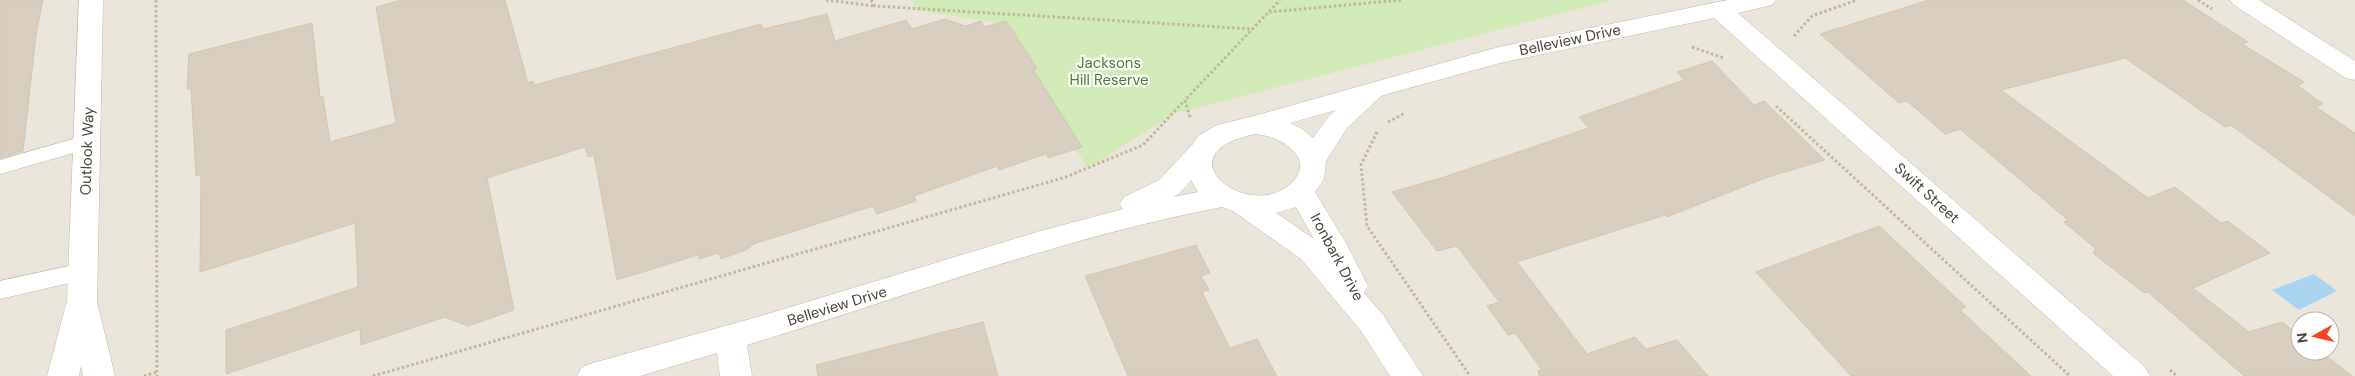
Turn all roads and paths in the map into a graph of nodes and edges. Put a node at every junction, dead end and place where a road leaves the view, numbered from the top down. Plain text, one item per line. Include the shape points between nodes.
1 (91, 0) edge
2 (156, 0) edge
3 (826, 0) edge
4 (872, 0) edge
5 (1280, 0) edge
6 (1402, 0) edge
7 (1764, 0) edge
8 (2242, 0) edge
9 (875, 6) junction
10 (1720, 10) junction
11 (1269, 12) junction
12 (1253, 29) junction
13 (1685, 48) dead end
14 (1730, 64) dead end
15 (2355, 72) edge
16 (1378, 88) junction
17 (1185, 100) junction
18 (1774, 104) dead end
19 (1410, 111) dead end
20 (1255, 124) junction
21 (87, 142) junction
22 (1201, 150) junction
23 (1312, 160) junction
24 (0, 168) edge
25 (1301, 192) junction
26 (1233, 201) junction
27 (1078, 230) junction
28 (83, 272) junction
29 (0, 290) edge
30 (82, 301) junction
31 (1372, 324) junction
32 (731, 339) junction
33 (157, 374) edge
34 (64, 376) edge
35 (100, 376) edge
36 (144, 376) edge
37 (373, 376) edge
38 (594, 376) edge
39 (736, 376) edge
40 (1407, 376) edge
41 (1470, 376) edge
42 (2070, 376) edge
43 (2134, 376) edge

1 - 21 street, Outlook Way
2 - 33 path
3 - 9 path
4 - 9 path
5 - 11 path
6 - 11 path
7 - 10 street, Belleview Drive
8 - 15 street
9 - 12 path
10 - 16 street, Belleview Drive via 1500,55
10 - 43 street, Swift Street
11 - 12 path
12 - 17 path
13 - 14 path via 1695,46 1723,57
16 - 20 street, Belleview Drive
16 - 23 street, Belleview Drive via 1338,122
17 - 22 path
17 - 37 path via 1143,145 1066,177
18 - 42 path
19 - 41 path via 1380,126 1361,165 1367,226
20 - 22 street via 1222,131
20 - 23 street via 1285,131 1302,144
21 - 24 lane
21 - 28 street, Outlook Way
22 - 26 street via 1198,163 1201,176 1209,188
22 - 27 street, Belleview Drive via 1170,187
23 - 25 street via 1309,182
25 - 26 street via 1276,204
25 - 31 street, Ironbark Drive via 1336,251
26 - 27 street, Belleview Drive via 1180,205
26 - 31 street, Ironbark Drive via 1311,251
27 - 32 street, Belleview Drive
28 - 29 lane
28 - 30 street, Outlook Way
30 - 34 street, Outlook Way
30 - 35 street, Outlook Way
31 - 40 street, Ironbark Drive
32 - 38 street, Belleview Drive
32 - 39 street
33 - 36 path

